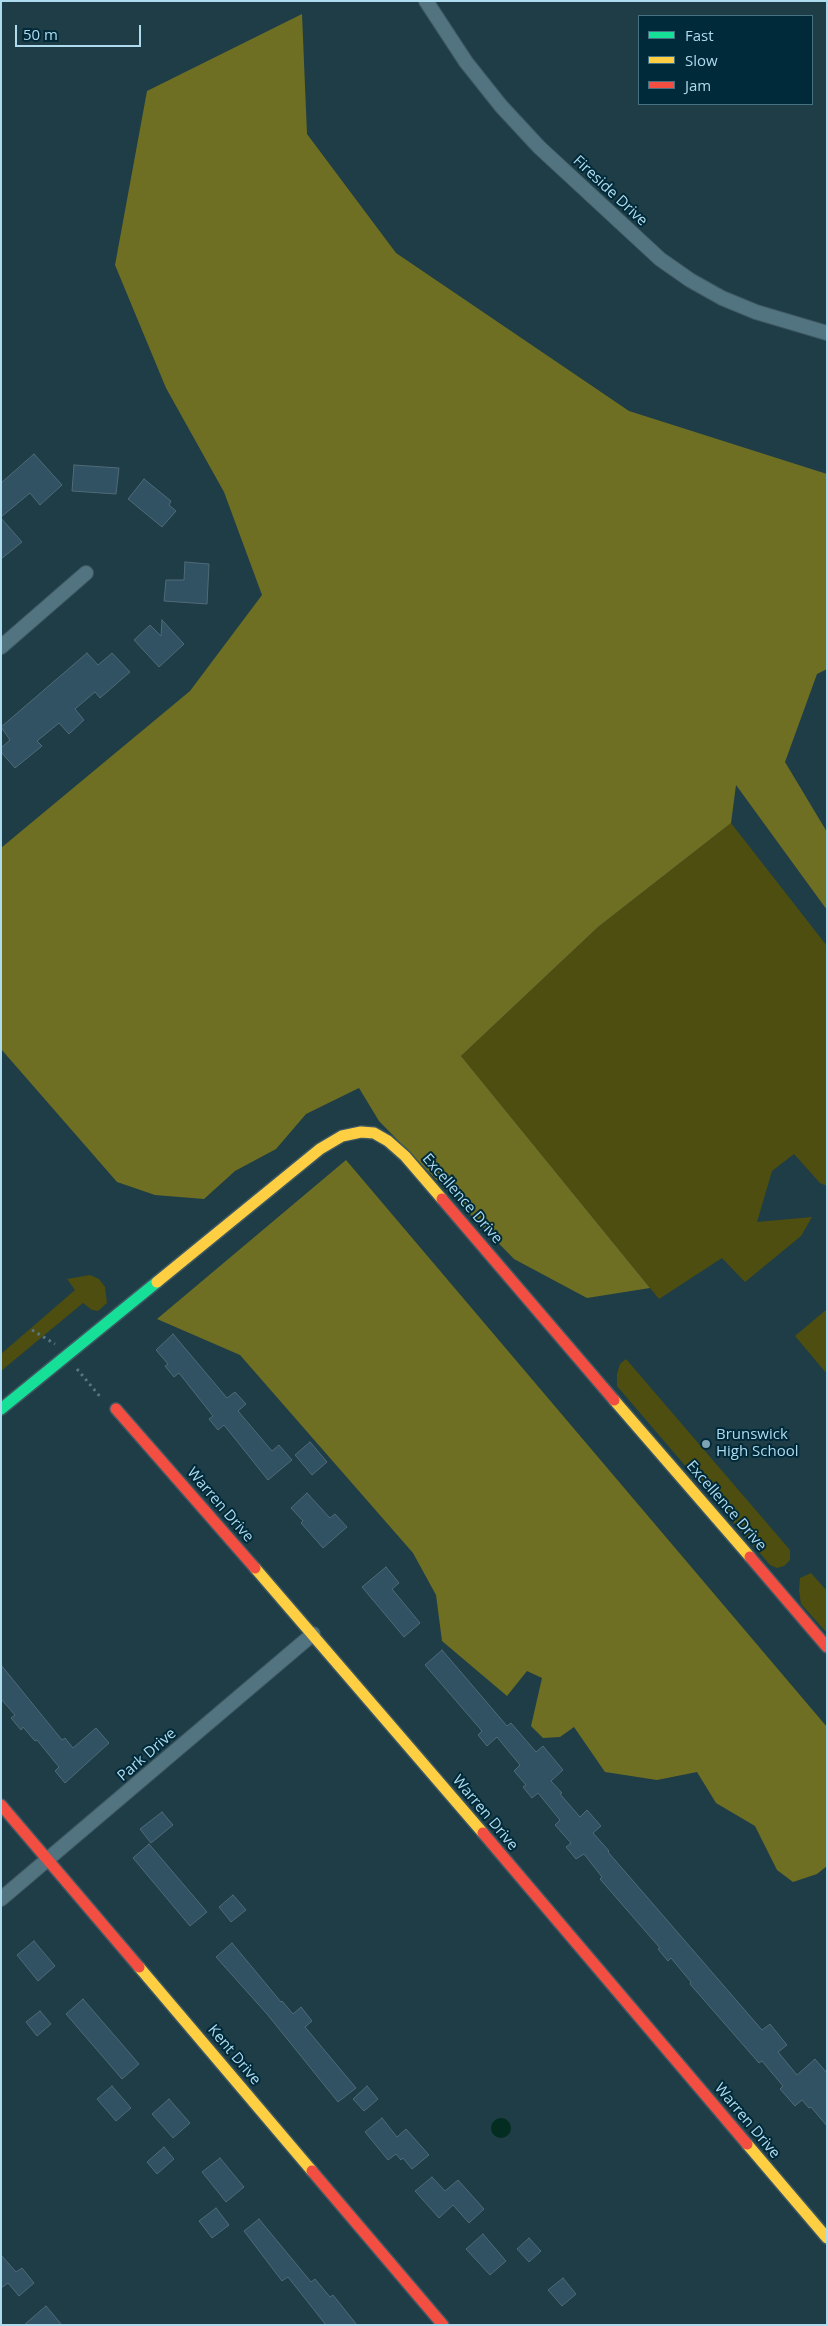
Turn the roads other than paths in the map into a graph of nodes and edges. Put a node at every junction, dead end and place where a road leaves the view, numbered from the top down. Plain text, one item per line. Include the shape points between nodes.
1 (426, 1) edge
2 (827, 333) edge
3 (86, 573) dead end
4 (1, 647) edge
5 (1, 1409) edge
6 (116, 1409) dead end
7 (313, 1634) junction
8 (827, 1647) edge
9 (1, 1805) edge
10 (48, 1860) junction
11 (1, 1899) edge
12 (827, 2238) edge
13 (443, 2325) edge

1 - 2 street, Fireside Drive via 466,62 501,106 539,147 660,259 722,298 756,312
3 - 4 street
5 - 8 street, Excellence Drive via 312,1154 342,1136 361,1132 374,1134 388,1141 404,1156
6 - 7 street, Warren Drive
7 - 10 street, Park Drive
7 - 12 street, Warren Drive
9 - 10 street, Kent Drive
10 - 11 street, Park Drive
10 - 13 street, Kent Drive

